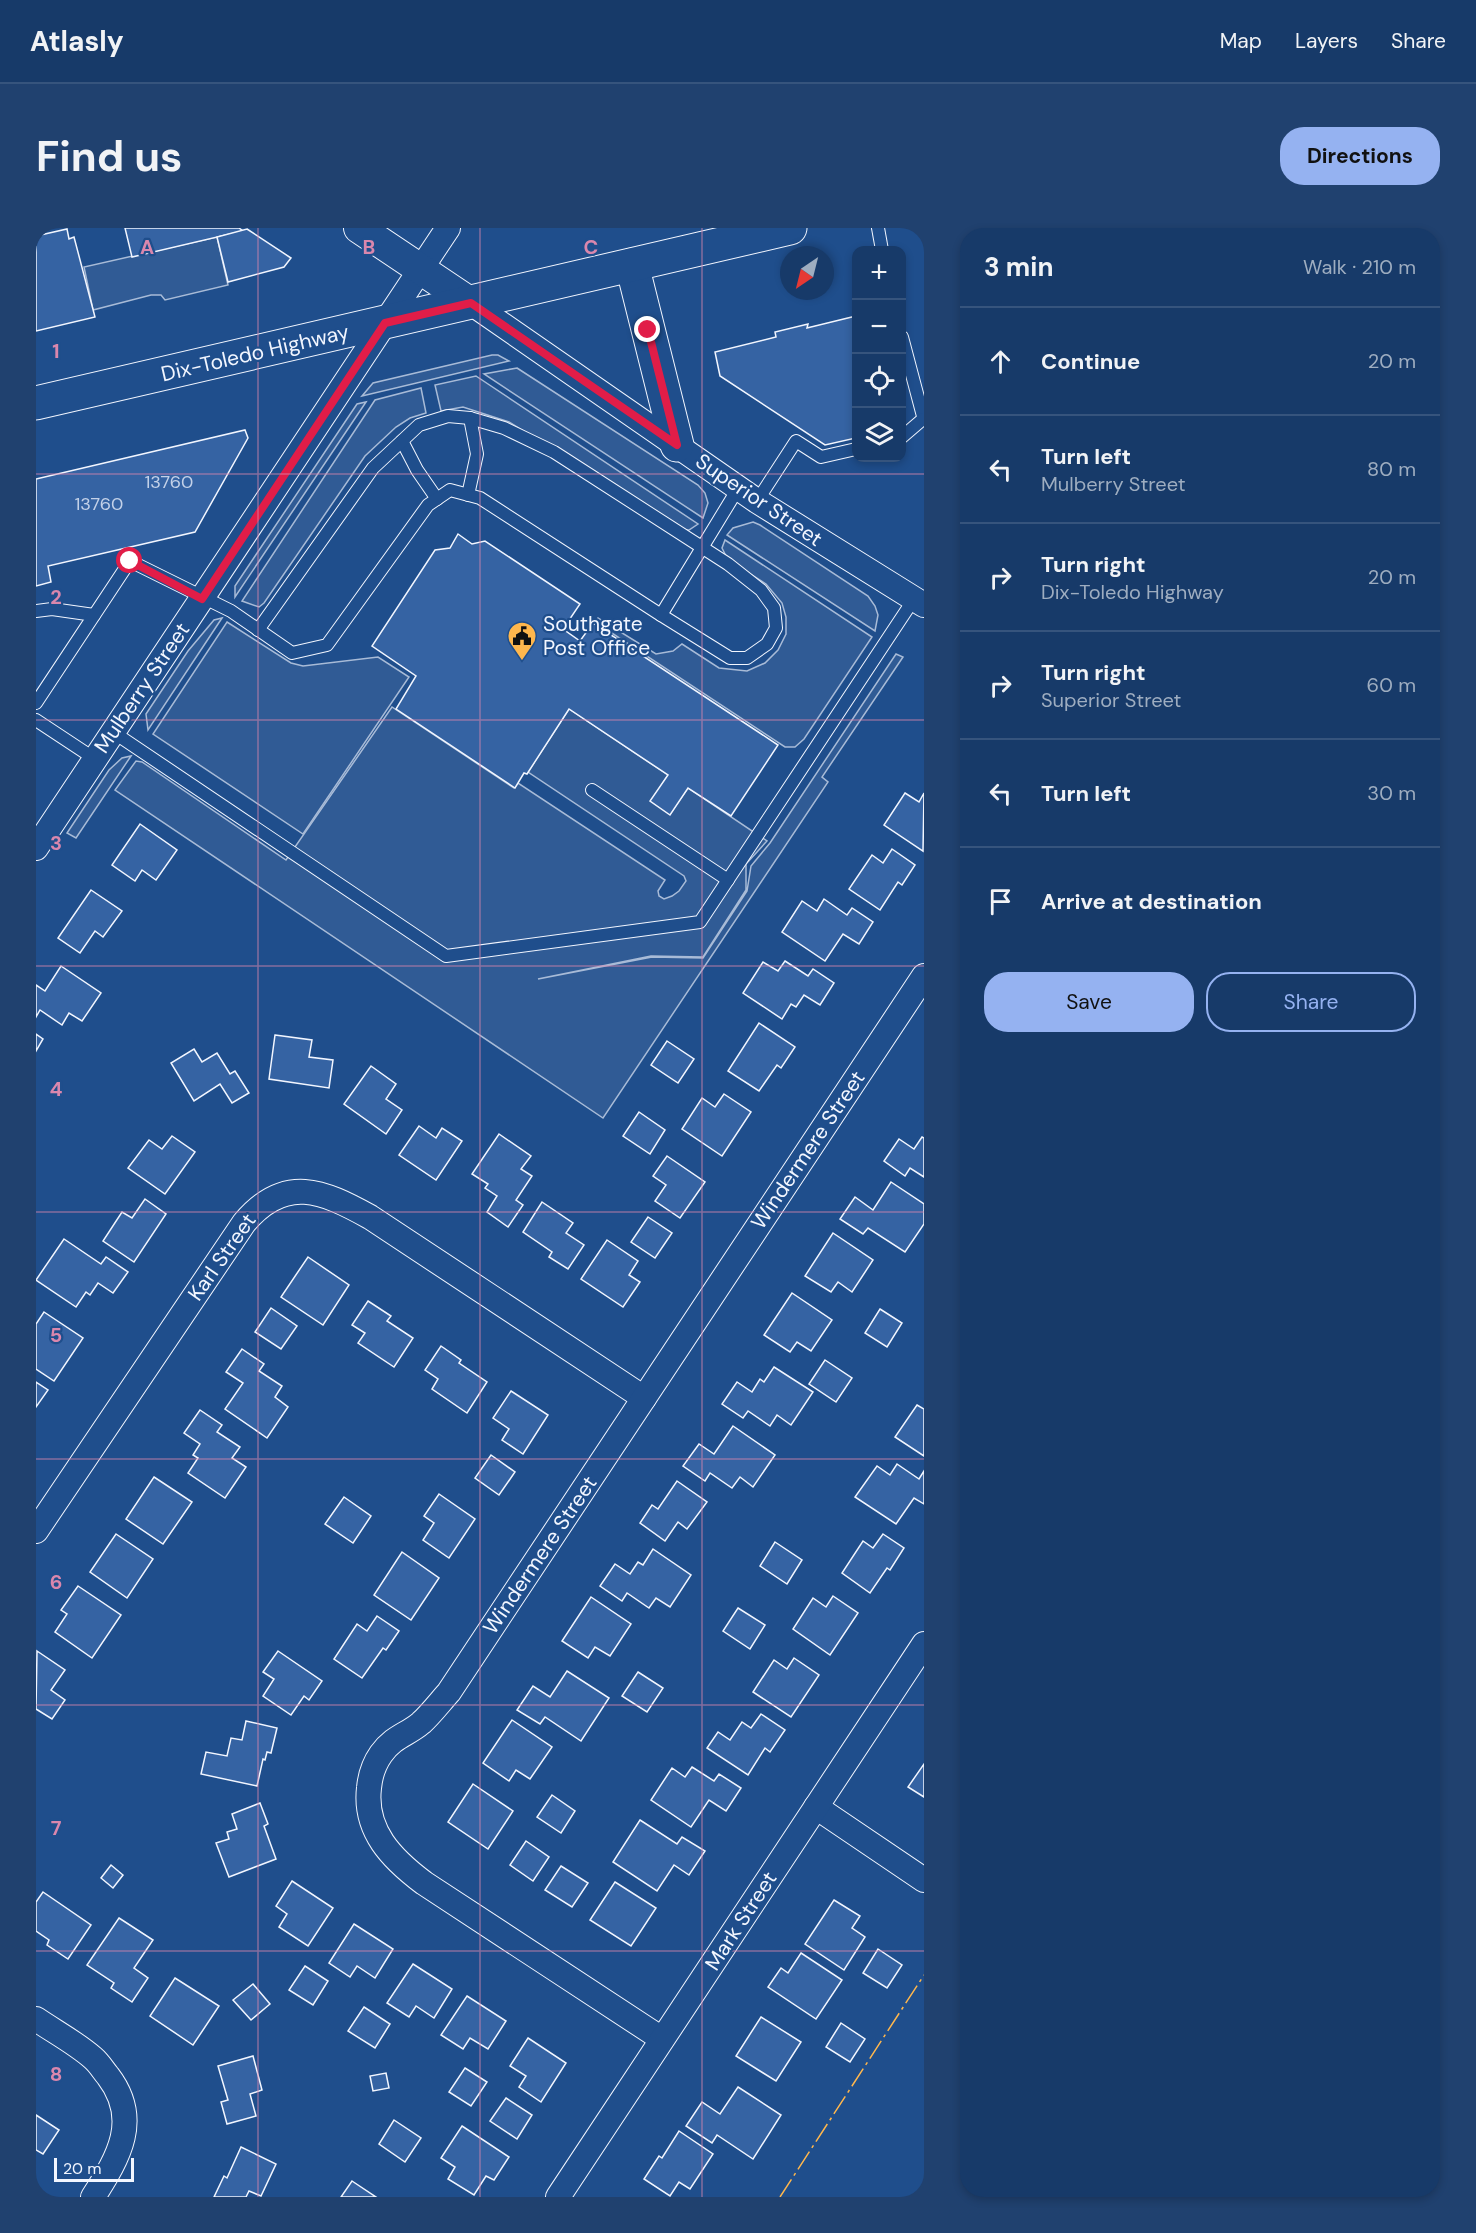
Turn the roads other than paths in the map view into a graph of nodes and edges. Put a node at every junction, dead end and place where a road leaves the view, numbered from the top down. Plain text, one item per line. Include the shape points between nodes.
1 (359, 228) edge
2 (448, 228) edge
3 (790, 228) edge
4 (878, 228) edge
5 (881, 246) edge
6 (632, 265) junction
7 (421, 270) junction
8 (471, 303) junction
9 (385, 323) junction
10 (906, 353) edge
11 (39, 399) edge
12 (470, 418) junction
13 (923, 420) edge
14 (906, 434) edge
15 (402, 441) junction
16 (677, 445) junction
17 (852, 450) edge
18 (748, 494) junction
19 (468, 495) junction
20 (437, 499) junction
21 (701, 548) junction
22 (202, 599) junction
23 (919, 602) edge
24 (36, 611) edge
25 (94, 615) junction
26 (661, 615) junction
27 (258, 630) junction
28 (36, 703) edge
29 (36, 720) edge
30 (113, 732) junction
31 (96, 759) junction
32 (592, 790) dead end
33 (36, 848) edge
34 (728, 880) junction
35 (924, 976) edge
36 (644, 1398) junction
37 (36, 1531) edge
38 (924, 1644) edge
39 (816, 1807) junction
40 (924, 1880) edge
41 (36, 2019) edge
42 (662, 2040) junction
43 (93, 2197) edge
44 (558, 2197) edge

1 - 7 street, Superior Street
2 - 7 street, Mulberry Street
3 - 6 main road, Dix-Toledo Highway
4 - 5 lane
6 - 8 main road, Dix-Toledo Highway
6 - 16 main road
7 - 8 street, Superior Street
7 - 9 street, Mulberry Street
8 - 9 main road, Dix-Toledo Highway
8 - 16 street, Superior Street
9 - 11 main road, Dix-Toledo Highway
9 - 22 street, Mulberry Street
10 - 13 lane
12 - 15 lane via 448,416 420,425
12 - 19 lane via 477,454
12 - 21 lane via 504,428 554,452
13 - 14 lane
15 - 20 lane
15 - 27 lane via 373,468
16 - 18 street, Superior Street
17 - 18 lane via 821,457 796,441
18 - 21 lane
18 - 23 street, Superior Street
19 - 20 lane via 450,490
19 - 26 lane via 480,498
20 - 27 lane via 428,505 327,645 292,653
21 - 26 lane
21 - 26 lane via 761,590 774,608 776,628 767,644 747,658 730,658
22 - 25 lane via 130,561
22 - 27 lane via 231,611
22 - 30 street, Mulberry Street
23 - 34 lane
24 - 25 lane via 52,609
25 - 28 lane
29 - 31 lane
30 - 31 street, Mulberry Street
30 - 34 lane via 446,956 700,922
31 - 33 street, Mulberry Street
32 - 34 lane
35 - 36 street, Windermere Street
36 - 37 street, Karl Street via 370,1217 338,1199 298,1191 269,1201 244,1223
36 - 42 street, Windermere Street via 449,1692 420,1724 398,1736 381,1755 370,1777 368,1802 377,1835 400,1865
38 - 39 street, Mark Street
39 - 40 street
39 - 42 street, Mark Street
41 - 43 street via 95,2059 118,2089 125,2113 124,2140
42 - 44 street, Mark Street

